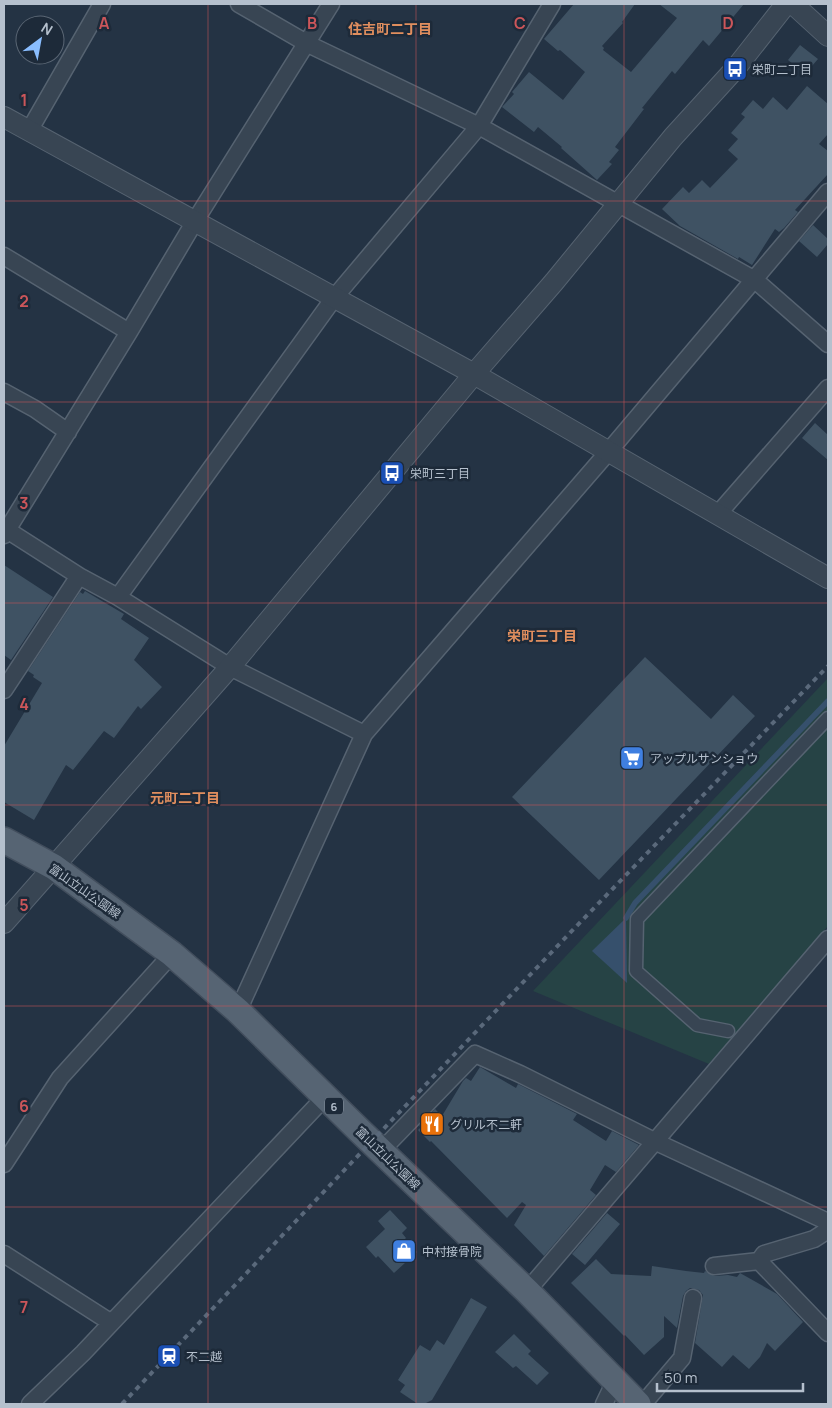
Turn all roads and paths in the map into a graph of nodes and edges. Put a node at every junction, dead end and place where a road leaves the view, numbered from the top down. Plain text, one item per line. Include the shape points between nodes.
1 (102, 4) edge
2 (239, 4) edge
3 (332, 4) edge
4 (552, 4) edge
5 (786, 4) edge
6 (793, 4) edge
7 (828, 36) edge
8 (308, 44) junction
9 (4, 118) edge
10 (479, 126) junction
11 (30, 131) junction
12 (828, 192) edge
13 (620, 203) junction
14 (195, 221) junction
15 (4, 256) edge
16 (755, 280) junction
17 (334, 298) junction
18 (129, 332) junction
19 (828, 344) edge
20 (474, 374) junction
21 (828, 388) edge
22 (4, 392) edge
23 (68, 432) junction
24 (609, 451) junction
25 (718, 514) junction
26 (5, 531) edge
27 (79, 576) junction
28 (828, 578) edge
29 (118, 597) junction
30 (230, 667) junction
31 (4, 690) edge
32 (828, 718) edge
33 (364, 734) junction
34 (4, 840) edge
35 (54, 867) junction
36 (4, 924) edge
37 (828, 939) edge
38 (172, 954) junction
39 (238, 1011) junction
40 (728, 1031) dead end
41 (326, 1097) junction
42 (654, 1141) junction
43 (381, 1151) junction
44 (4, 1164) edge
45 (828, 1222) edge
46 (828, 1230) edge
47 (4, 1254) edge
48 (759, 1260) junction
49 (714, 1266) dead end
50 (527, 1291) junction
51 (693, 1298) dead end
52 (110, 1322) junction
53 (828, 1333) edge
54 (615, 1381) junction
55 (30, 1404) edge
56 (604, 1404) edge
57 (638, 1404) edge
58 (643, 1404) edge

1 - 11 street
2 - 8 street
3 - 8 street
4 - 10 street
5 - 13 street
6 - 7 street
8 - 10 street
8 - 14 street
9 - 11 street
10 - 13 street
10 - 17 street
11 - 14 street
12 - 16 street
13 - 16 street
13 - 20 street
14 - 17 street
14 - 18 street
15 - 18 street
16 - 19 street
16 - 24 street
17 - 20 street
17 - 29 street
18 - 23 street
20 - 24 street
20 - 30 street
21 - 25 street
22 - 23 street
23 - 26 street
24 - 25 street
24 - 33 street
25 - 28 street
26 - 27 street
27 - 29 street
27 - 31 street
29 - 30 street
30 - 33 street
30 - 35 street
32 - 40 street via 636,919 636,972 697,1025
33 - 39 street
34 - 35 main road, 富山立山公園線 / 6
35 - 36 street
35 - 38 main road, 富山立山公園線 / 6
37 - 42 street
38 - 39 main road, 富山立山公園線 / 6
38 - 44 street via 60,1078
39 - 41 main road, 富山立山公園線 / 6
41 - 43 main road, 富山立山公園線 / 6
41 - 52 street
42 - 43 street via 474,1054
42 - 45 street
42 - 50 street
43 - 50 main road, 富山立山公園線 / 6
46 - 48 street via 814,1238 764,1254
47 - 52 street
48 - 49 street
48 - 53 street
50 - 54 main road, 富山立山公園線 / 6
51 - 58 street via 682,1358
52 - 55 street
54 - 56 street
54 - 57 main road, 富山立山公園線 / 6

